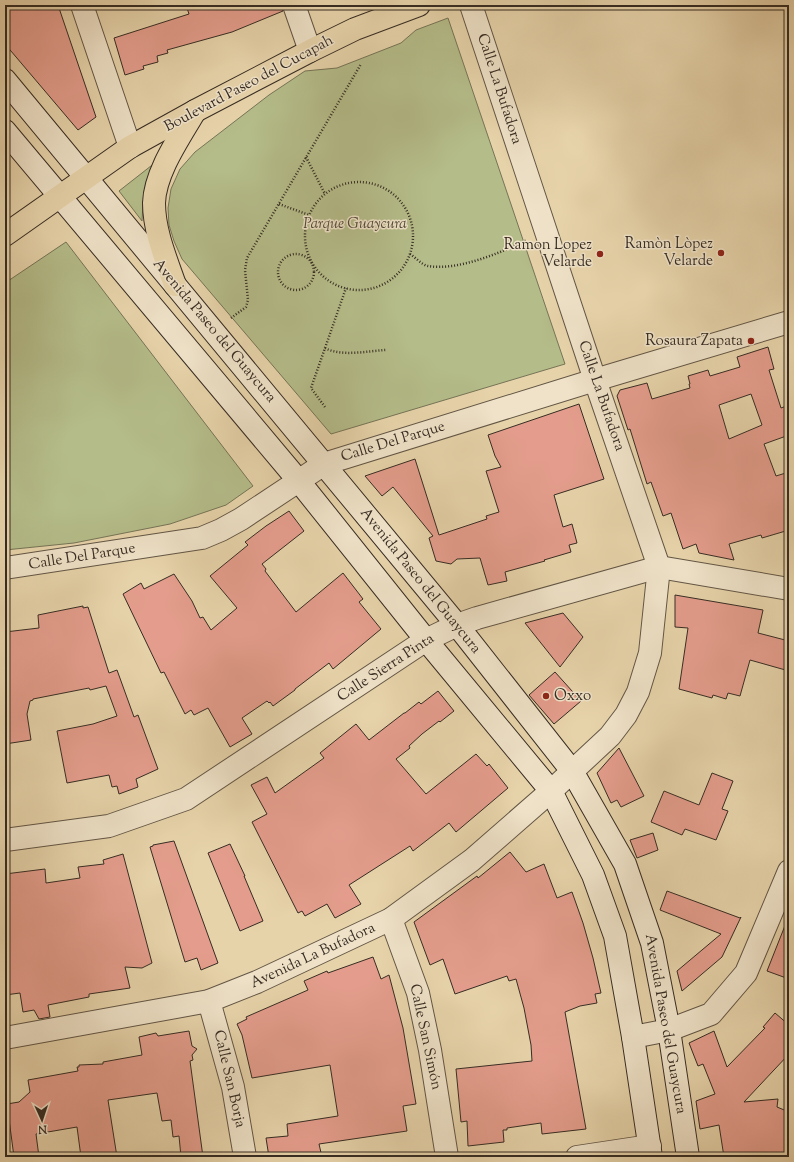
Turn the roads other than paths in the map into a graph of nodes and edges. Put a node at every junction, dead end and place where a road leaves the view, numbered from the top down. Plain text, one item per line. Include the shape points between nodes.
1 (82, 5) edge
2 (294, 5) edge
3 (419, 5) edge
4 (471, 5) edge
5 (310, 51) junction
6 (5, 80) edge
7 (195, 111) junction
8 (5, 131) edge
9 (130, 147) junction
10 (86, 178) junction
11 (60, 196) junction
12 (5, 235) edge
13 (175, 285) junction
14 (789, 322) edge
15 (595, 380) junction
16 (324, 464) junction
17 (298, 480) junction
18 (659, 567) junction
19 (5, 568) edge
20 (789, 589) edge
21 (456, 625) junction
22 (426, 640) junction
23 (572, 771) junction
24 (551, 791) junction
25 (5, 840) edge
26 (789, 871) edge
27 (391, 919) junction
28 (209, 1001) junction
29 (669, 1030) junction
30 (633, 1037) junction
31 (5, 1038) edge
32 (651, 1152) edge
33 (245, 1157) edge
34 (447, 1157) edge
35 (577, 1157) edge
36 (688, 1157) edge

1 - 9 street
2 - 5 street
3 - 5 main road, Boulevard Paseo del Cucapah via 355,29
4 - 15 street, Calle La Bufadora
5 - 7 main road, Boulevard Paseo del Cucapah
6 - 10 street, Avenida Paseo del Guaycura
7 - 9 main road, Boulevard Paseo del Cucapah
7 - 13 main road via 158,181 154,202 159,237
8 - 11 street, Avenida Paseo del Guaycura
9 - 10 main road, Boulevard Paseo del Cucapah
10 - 11 main road, Boulevard Paseo del Cucapah
10 - 13 street, Avenida Paseo del Guaycura
11 - 12 main road, Boulevard Paseo del Cucapah
11 - 17 street, Avenida Paseo del Guaycura
13 - 16 street, Avenida Paseo del Guaycura
14 - 15 street, Calle Del Parque
15 - 16 street, Calle Del Parque
15 - 18 street, Calle La Bufadora
16 - 17 street, Calle Del Parque
16 - 21 street, Avenida Paseo del Guaycura
17 - 19 street, Calle Del Parque via 241,518 202,538
17 - 22 street, Avenida Paseo del Guaycura
18 - 20 street, Calle Sierra Pinta
18 - 21 street, Calle Sierra Pinta
18 - 23 street, Calle La Bufadora via 650,653 638,692 626,715 610,736
21 - 22 street, Calle Sierra Pinta
21 - 23 street, Avenida Paseo del Guaycura
22 - 24 street, Avenida Paseo del Guaycura
22 - 25 street, Calle Sierra Pinta via 186,798 110,826
23 - 24 street, Avenida La Bufadora
23 - 29 street, Avenida Paseo del Guaycura via 625,864 652,943
24 - 27 street, Avenida La Bufadora via 472,860
24 - 30 street, Avenida Paseo del Guaycura via 593,874 615,936
26 - 29 street via 746,973 711,1014
27 - 28 street, Avenida La Bufadora via 257,982
27 - 34 street, Calle San Simón via 418,992
28 - 31 street, Avenida La Bufadora
28 - 33 street, Calle San Borja via 233,1087
29 - 30 street
29 - 36 street, Avenida Paseo del Guaycura
30 - 32 street, Avenida Paseo del Guaycura
32 - 35 street

